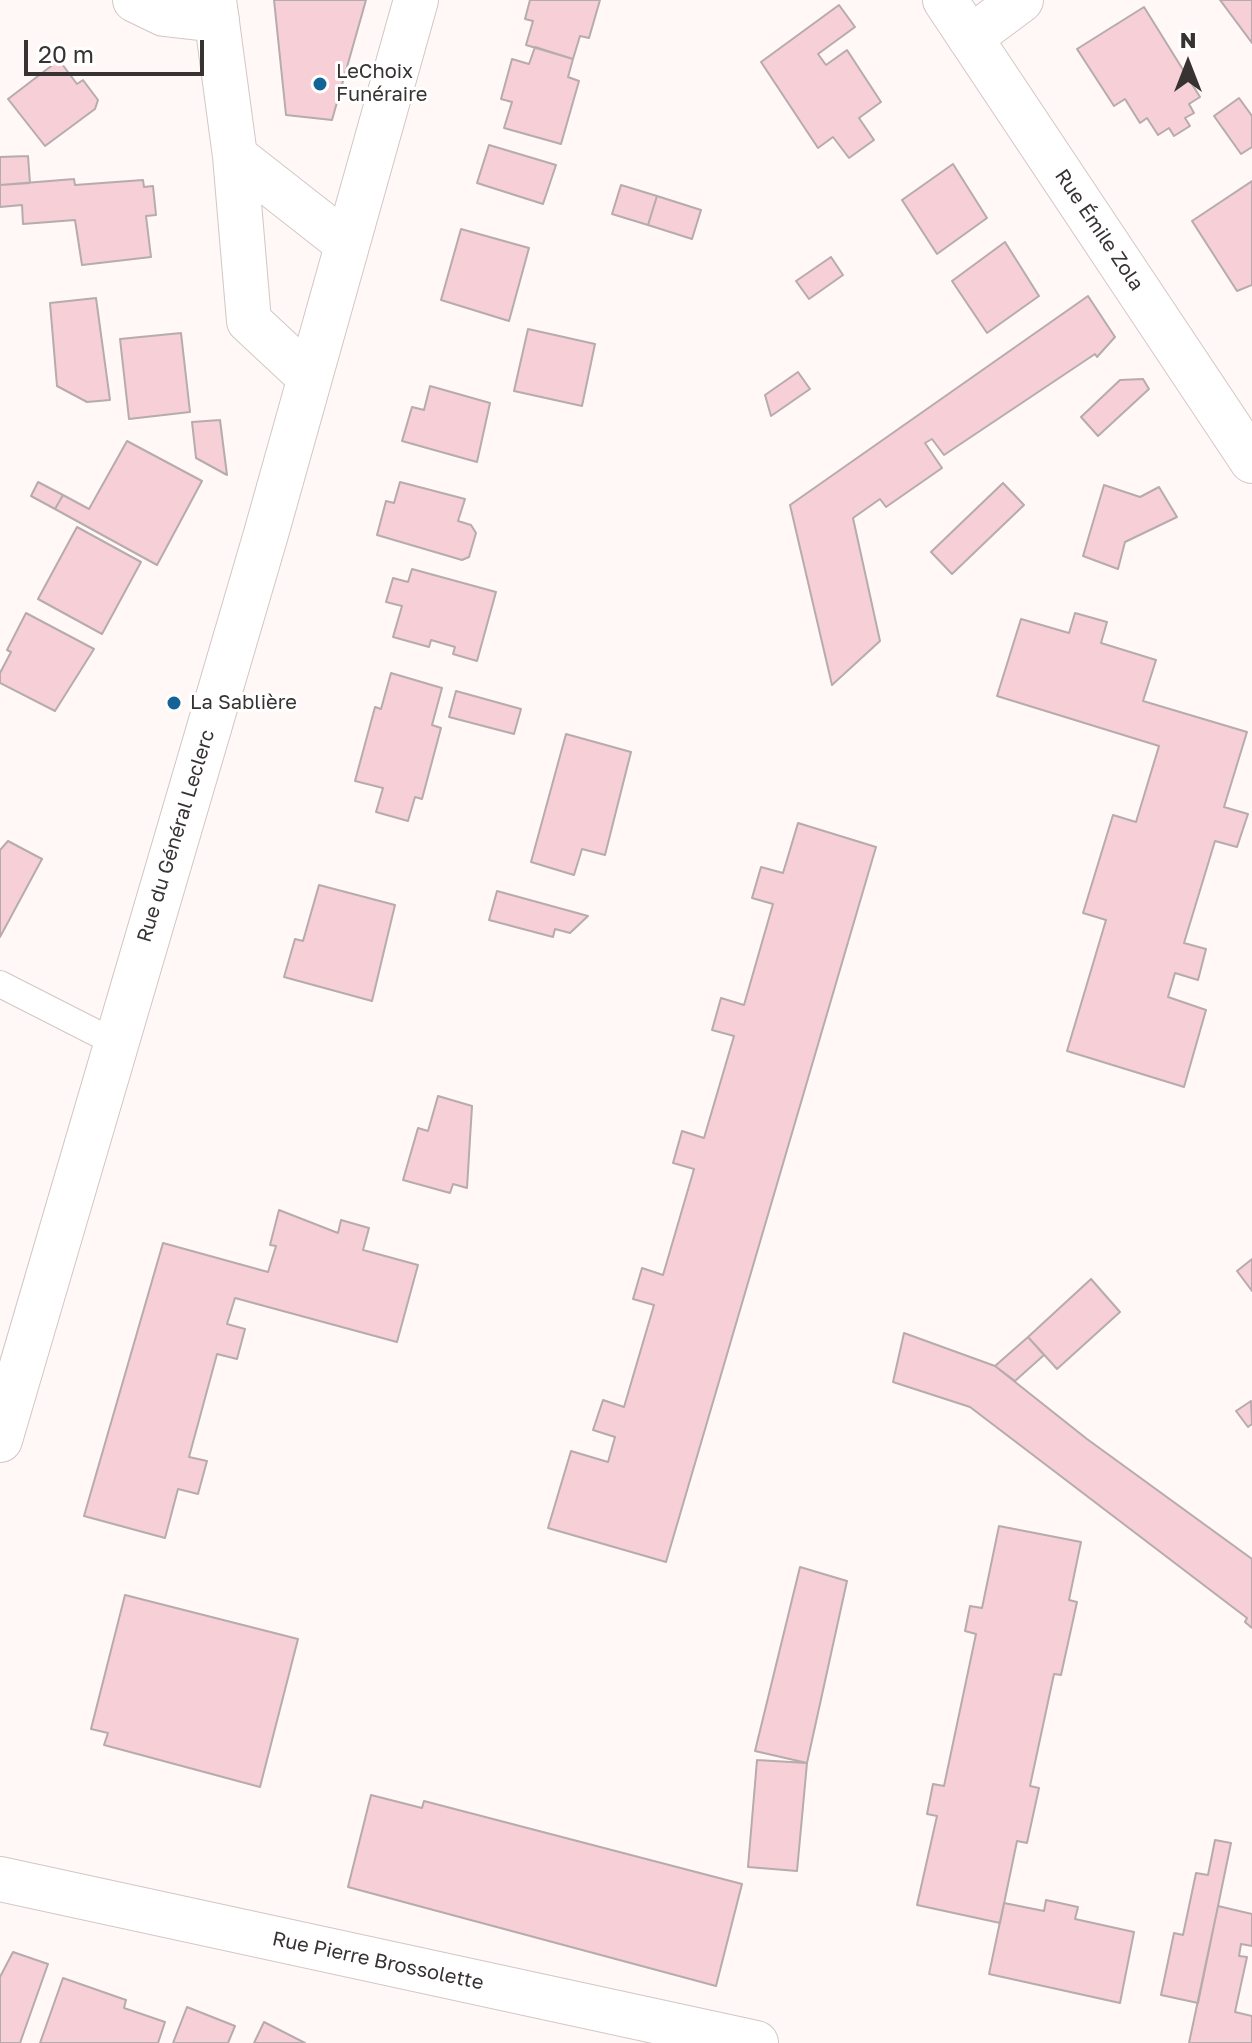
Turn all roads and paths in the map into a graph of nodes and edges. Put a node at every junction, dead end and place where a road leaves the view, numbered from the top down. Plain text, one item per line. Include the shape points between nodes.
1 (135, 0) edge
2 (416, 0) edge
3 (945, 0) edge
4 (1021, 0) edge
5 (216, 10) edge
6 (970, 38) junction
7 (235, 156) junction
8 (346, 243) junction
9 (309, 377) junction
10 (1252, 461) edge
11 (0, 984) edge
12 (114, 1042) junction
13 (0, 1440) edge
14 (0, 1879) edge
15 (756, 2043) edge

1 - 5 street via 164,14
2 - 8 street, Rue du Général Leclerc
3 - 6 street, Rue Émile Zola
4 - 6 street
5 - 7 street
6 - 10 street, Rue Émile Zola
7 - 8 street
7 - 9 street via 249,321
8 - 9 street, Rue du Général Leclerc
9 - 12 street, Rue du Général Leclerc
11 - 12 lane
12 - 13 street, Rue du Général Leclerc
14 - 15 street, Rue Pierre Brossolette

